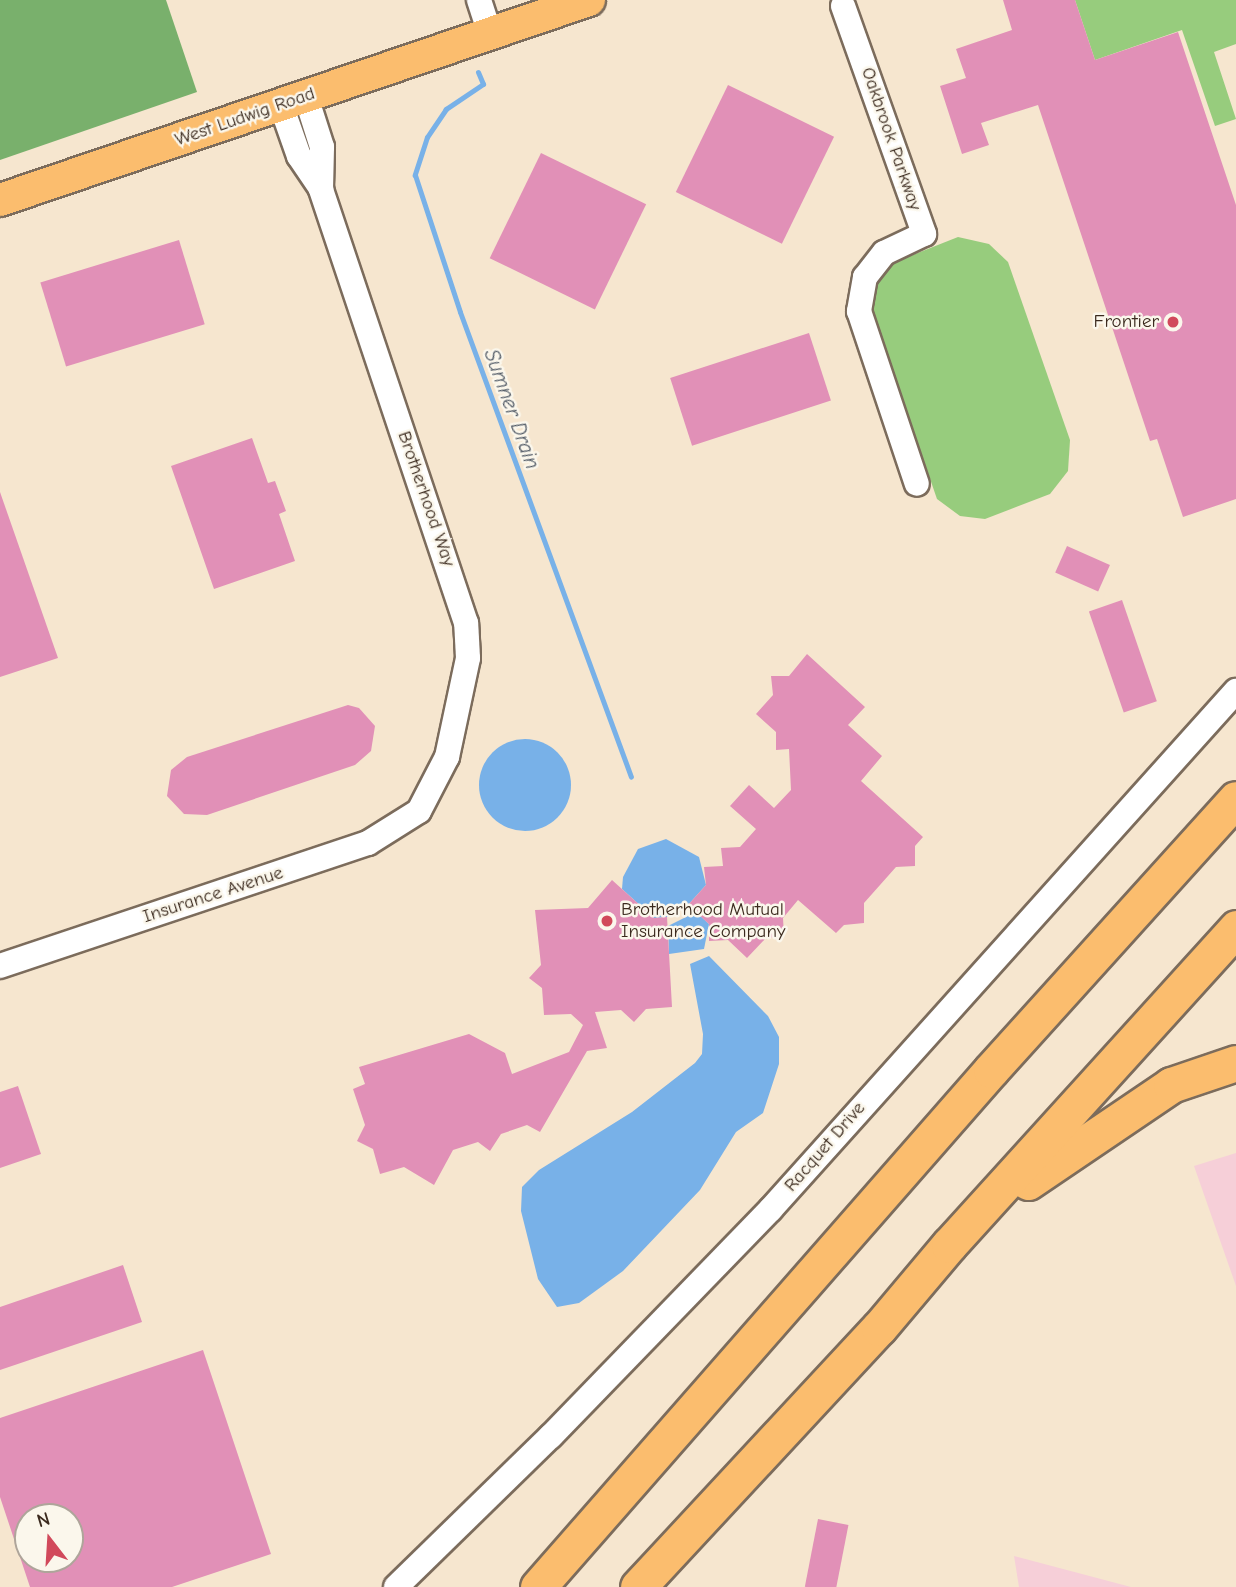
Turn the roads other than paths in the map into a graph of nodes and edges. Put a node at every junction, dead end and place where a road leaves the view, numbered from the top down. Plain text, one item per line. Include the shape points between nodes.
1 (479, 0) edge
2 (589, 0) edge
3 (841, 2) edge
4 (490, 34) junction
5 (293, 101) junction
6 (0, 200) edge
7 (917, 484) dead end
8 (1236, 691) edge
9 (1236, 799) edge
10 (419, 811) joint
11 (1236, 928) edge
12 (0, 966) edge
13 (1236, 1063) edge
14 (948, 1245) junction
15 (396, 1587) edge
16 (538, 1587) edge
17 (638, 1587) edge

1 - 4 street
2 - 4 main road, West Ludwig Road
3 - 7 street, Oakbrook Parkway via 924,234 884,253 865,277 859,311
4 - 5 main road, West Ludwig Road
5 - 6 main road, West Ludwig Road
5 - 10 street, Brotherhood Way via 321,147 321,189 466,622 468,658 447,757
8 - 15 street, Racquet Drive via 770,1210 551,1436
9 - 16 highway via 991,1070
10 - 12 street, Insurance Avenue via 368,843
11 - 14 highway
13 - 14 highway via 1171,1085 1055,1160
14 - 17 highway via 879,1328

